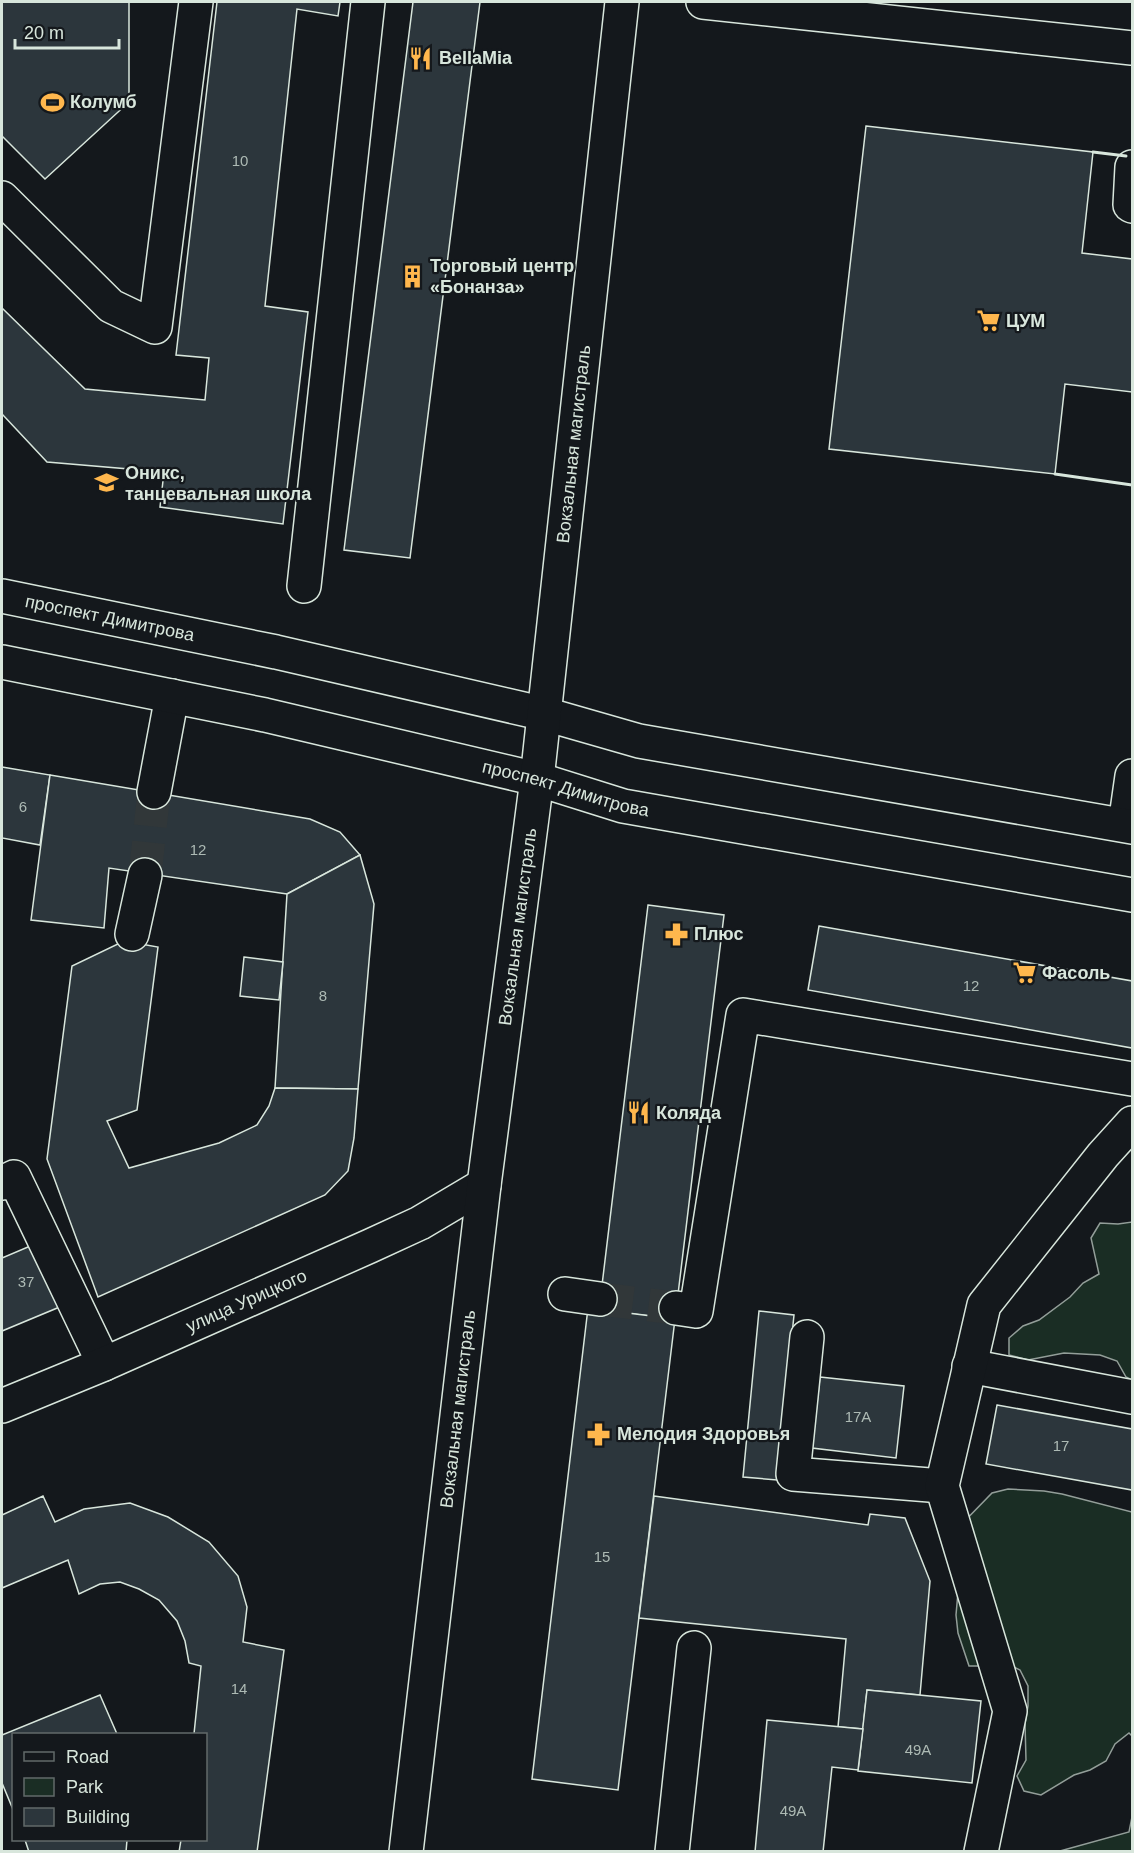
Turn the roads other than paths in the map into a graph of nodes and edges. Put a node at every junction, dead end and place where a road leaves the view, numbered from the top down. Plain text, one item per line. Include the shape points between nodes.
1 (196, 2) edge
2 (368, 2) edge
3 (622, 2) edge
4 (703, 2) edge
5 (1132, 48) edge
6 (1132, 167) edge
7 (2, 198) edge
8 (1132, 206) edge
9 (304, 586) dead end
10 (2, 596) edge
11 (2, 662) edge
12 (172, 696) junction
13 (545, 714) junction
14 (1132, 776) edge
15 (537, 779) junction
16 (154, 792) tunnel mouth
17 (1129, 826) edge
18 (145, 875) tunnel mouth
19 (1132, 895) edge
20 (132, 934) dead end
21 (1132, 1079) edge
22 (1132, 1123) edge
23 (2, 1183) edge
24 (484, 1185) junction
25 (565, 1294) dead end
26 (600, 1299) tunnel mouth
27 (676, 1308) tunnel mouth
28 (807, 1337) dead end
29 (104, 1364) junction
30 (969, 1366) junction
31 (1132, 1397) edge
32 (2, 1406) edge
33 (942, 1486) junction
34 (694, 1648) dead end
35 (406, 1851) edge
36 (672, 1851) edge
37 (981, 1851) edge

1 - 7 main road via 155,327 111,306
2 - 9 main road
3 - 13 main road, Вокзальная магистраль
4 - 5 main road
6 - 8 main road
10 - 13 main road, проспект Димитрова via 276,652
11 - 12 main road, проспект Димитрова
12 - 15 main road, проспект Димитрова
12 - 16 main road
13 - 15 main road, Вокзальная магистраль
13 - 17 main road, проспект Димитрова via 639,741
14 - 17 main road
15 - 19 main road, проспект Димитрова via 623,806
15 - 24 main road, Вокзальная магистраль
18 - 20 main road
21 - 27 main road via 743,1015 696,1311
22 - 30 main road via 984,1305
23 - 29 main road via 14,1177
24 - 29 main road, улица Урицкого via 420,1223
24 - 35 main road, Вокзальная магистраль
25 - 26 main road
28 - 33 main road via 794,1474
29 - 32 main road, улица Урицкого
30 - 31 main road
30 - 33 main road
33 - 37 main road via 1010,1712
34 - 36 main road

